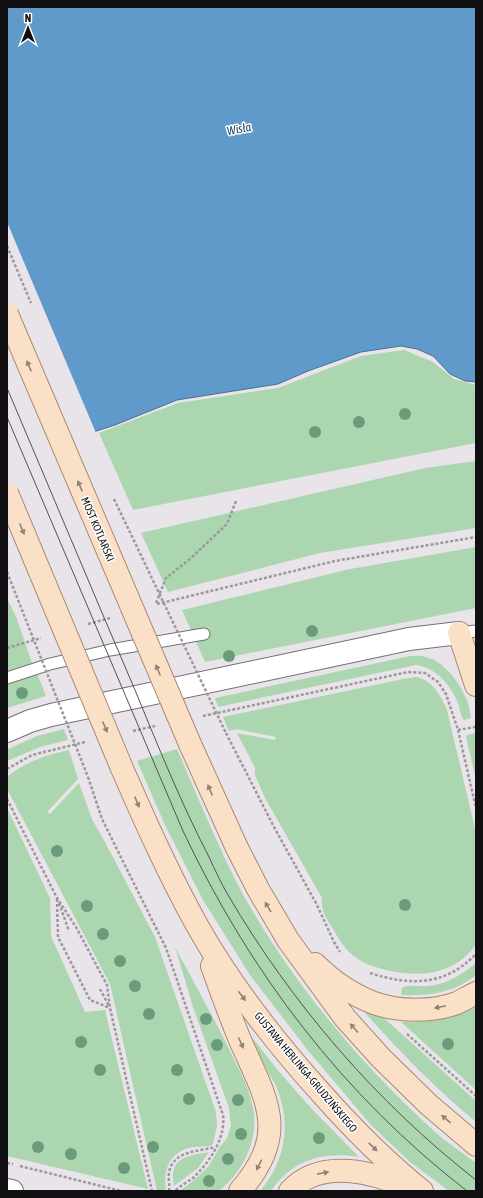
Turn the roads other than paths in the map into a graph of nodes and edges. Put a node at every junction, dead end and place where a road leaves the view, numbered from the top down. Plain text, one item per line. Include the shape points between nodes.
1 (7, 314) edge
2 (7, 493) edge
3 (204, 634) dead end
4 (470, 634) edge
5 (7, 678) edge
6 (476, 685) edge
7 (7, 731) edge
8 (198, 928) junction
9 (288, 940) junction
10 (476, 993) edge
11 (476, 1145) edge
12 (7, 1190) edge
13 (12, 1191) edge
14 (240, 1191) edge
15 (290, 1191) edge
16 (413, 1191) edge
17 (422, 1191) edge

9 -> 1 main road, MOST KOTLARSKI, bridge via 237,848 190,744
2 -> 8 main road, GUSTAWA HERLINGA-GRUDZIŃSKIEGO, bridge via 149,830
3 - 5 lane via 110,650 50,664
4 - 6 main road
4 - 7 street via 409,639 59,714 30,721
8 -> 14 main road via 268,1109 269,1134 265,1153 255,1172
8 -> 17 main road, GUSTAWA HERLINGA-GRUDZIŃSKIEGO via 239,992 285,1051 355,1130
10 -> 9 main road via 457,1003 436,1008 414,1009 375,1003 350,991 322,972
11 -> 9 main road via 428,1104 381,1058 345,1018
12 - 13 street
15 -> 16 main road via 306,1178 316,1174 344,1170 368,1174

